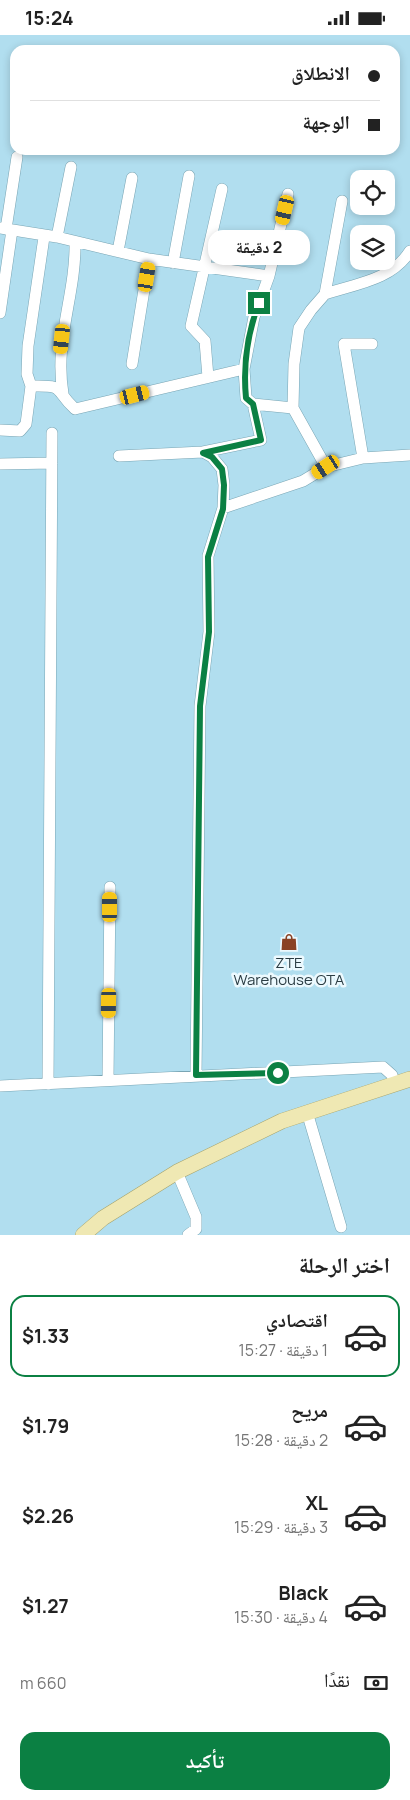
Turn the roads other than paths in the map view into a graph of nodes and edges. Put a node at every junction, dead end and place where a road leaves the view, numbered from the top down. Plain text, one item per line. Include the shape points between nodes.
1 (17, 157) dead end
2 (71, 167) dead end
3 (189, 176) dead end
4 (132, 178) dead end
5 (222, 189) dead end
6 (288, 194) dead end
7 (342, 201) dead end
8 (6, 229) edge
9 (44, 237) junction
10 (57, 237) junction
11 (75, 242) junction
12 (118, 251) junction
13 (410, 251) edge
14 (150, 259) junction
15 (173, 263) junction
16 (204, 265) junction
17 (270, 276) junction
18 (325, 294) junction
19 (0, 313) edge
20 (372, 344) dead end
21 (132, 364) dead end
22 (244, 369) junction
23 (208, 377) junction
24 (31, 386) junction
25 (63, 393) junction
26 (253, 404) junction
27 (293, 408) junction
28 (0, 430) edge
29 (52, 433) dead end
30 (203, 453) junction
31 (410, 455) edge
32 (118, 456) dead end
33 (363, 458) junction
34 (52, 463) junction
35 (0, 464) edge
36 (326, 467) junction
37 (223, 509) junction
38 (110, 887) dead end
39 (196, 1075) junction
40 (410, 1079) edge
41 (108, 1081) junction
42 (394, 1083) junction
43 (48, 1084) junction
44 (0, 1086) edge
45 (307, 1112) junction
46 (177, 1173) junction
47 (341, 1227) dead end
48 (83, 1235) edge
49 (188, 1235) edge

1 - 8 street
2 - 10 street
3 - 15 street
4 - 12 street
5 - 16 street
6 - 17 street
7 - 18 street
8 - 9 street
8 - 19 street
9 - 10 street
9 - 24 street via 28,346 27,374
10 - 11 street
11 - 12 street
11 - 25 street via 76,266 59,369
12 - 14 street
13 - 18 street via 391,273
14 - 15 street
14 - 21 street
15 - 16 street
16 - 17 street
16 - 23 street via 190,326 205,341
17 - 22 street via 254,317
18 - 27 street via 299,328
20 - 33 street via 344,344
22 - 23 street
22 - 26 street via 246,398
23 - 25 street via 75,409
24 - 25 street via 54,385
24 - 28 street via 26,424 20,431
26 - 27 street
26 - 30 street via 261,440
27 - 36 street
29 - 34 street
30 - 32 street
30 - 37 street via 212,457 222,469
31 - 33 street
33 - 36 street
34 - 35 street
34 - 43 street
36 - 37 street via 303,481
37 - 39 street via 208,557 209,632 200,706
38 - 41 street
39 - 41 street
39 - 42 street via 383,1067 392,1075
40 - 42 main road
41 - 43 street
42 - 45 main road
43 - 44 street
45 - 46 main road
45 - 47 street
46 - 48 main road via 103,1218
46 - 49 street via 196,1217 196,1229

